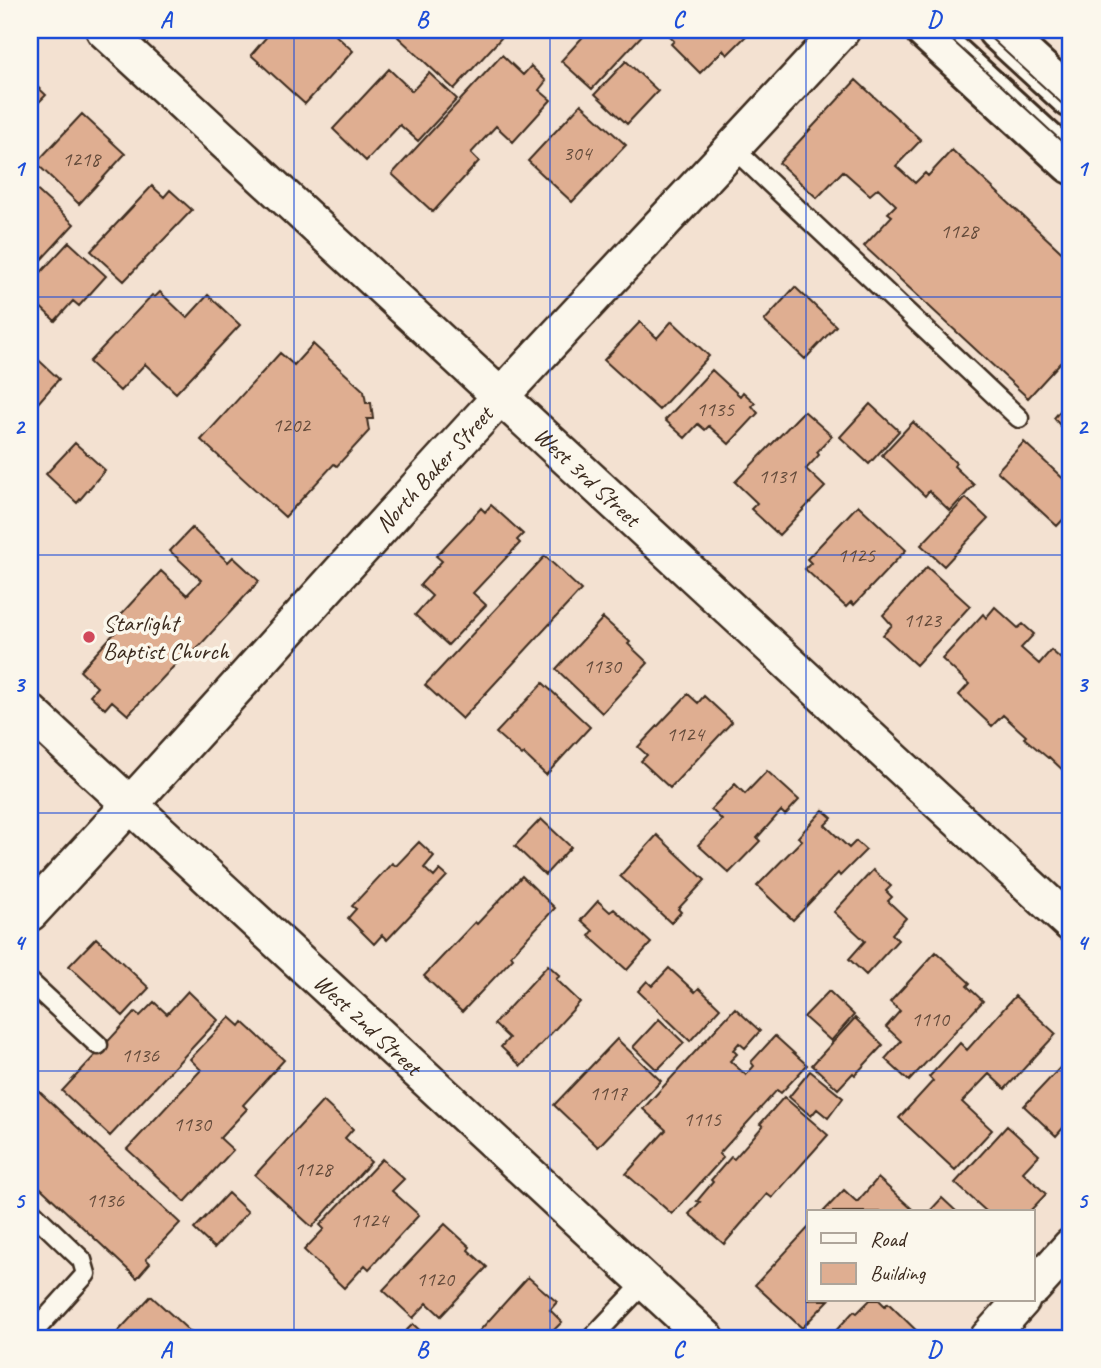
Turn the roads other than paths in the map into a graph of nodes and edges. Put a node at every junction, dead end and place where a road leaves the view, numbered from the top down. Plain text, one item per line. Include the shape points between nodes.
1 (104, 30) edge
2 (842, 30) edge
3 (925, 30) edge
4 (997, 30) edge
5 (1071, 98) edge
6 (733, 148) junction
7 (1071, 164) edge
8 (500, 397) junction
9 (1018, 418) dead end
10 (30, 712) edge
11 (131, 805) junction
12 (30, 913) edge
13 (1071, 924) edge
14 (30, 982) edge
15 (98, 1045) dead end
16 (30, 1210) edge
17 (1071, 1246) edge
18 (645, 1282) junction
19 (1034, 1287) edge
20 (1020, 1302) edge
21 (30, 1336) edge
22 (592, 1338) edge
23 (706, 1338) edge
24 (988, 1338) edge

1 - 8 street, West 3rd Street
2 - 6 street, North Baker Street
3 - 7 main road
4 - 5 main road
6 - 8 street, North Baker Street
6 - 9 lane
8 - 11 street, North Baker Street
8 - 13 street, West 3rd Street
10 - 11 street, West 2nd Street
11 - 12 street, North Baker Street
11 - 18 street, West 2nd Street
14 - 15 lane
16 - 21 lane via 82,1260 86,1275
17 - 19 street
18 - 22 lane
18 - 23 street, West 2nd Street
20 - 24 street

